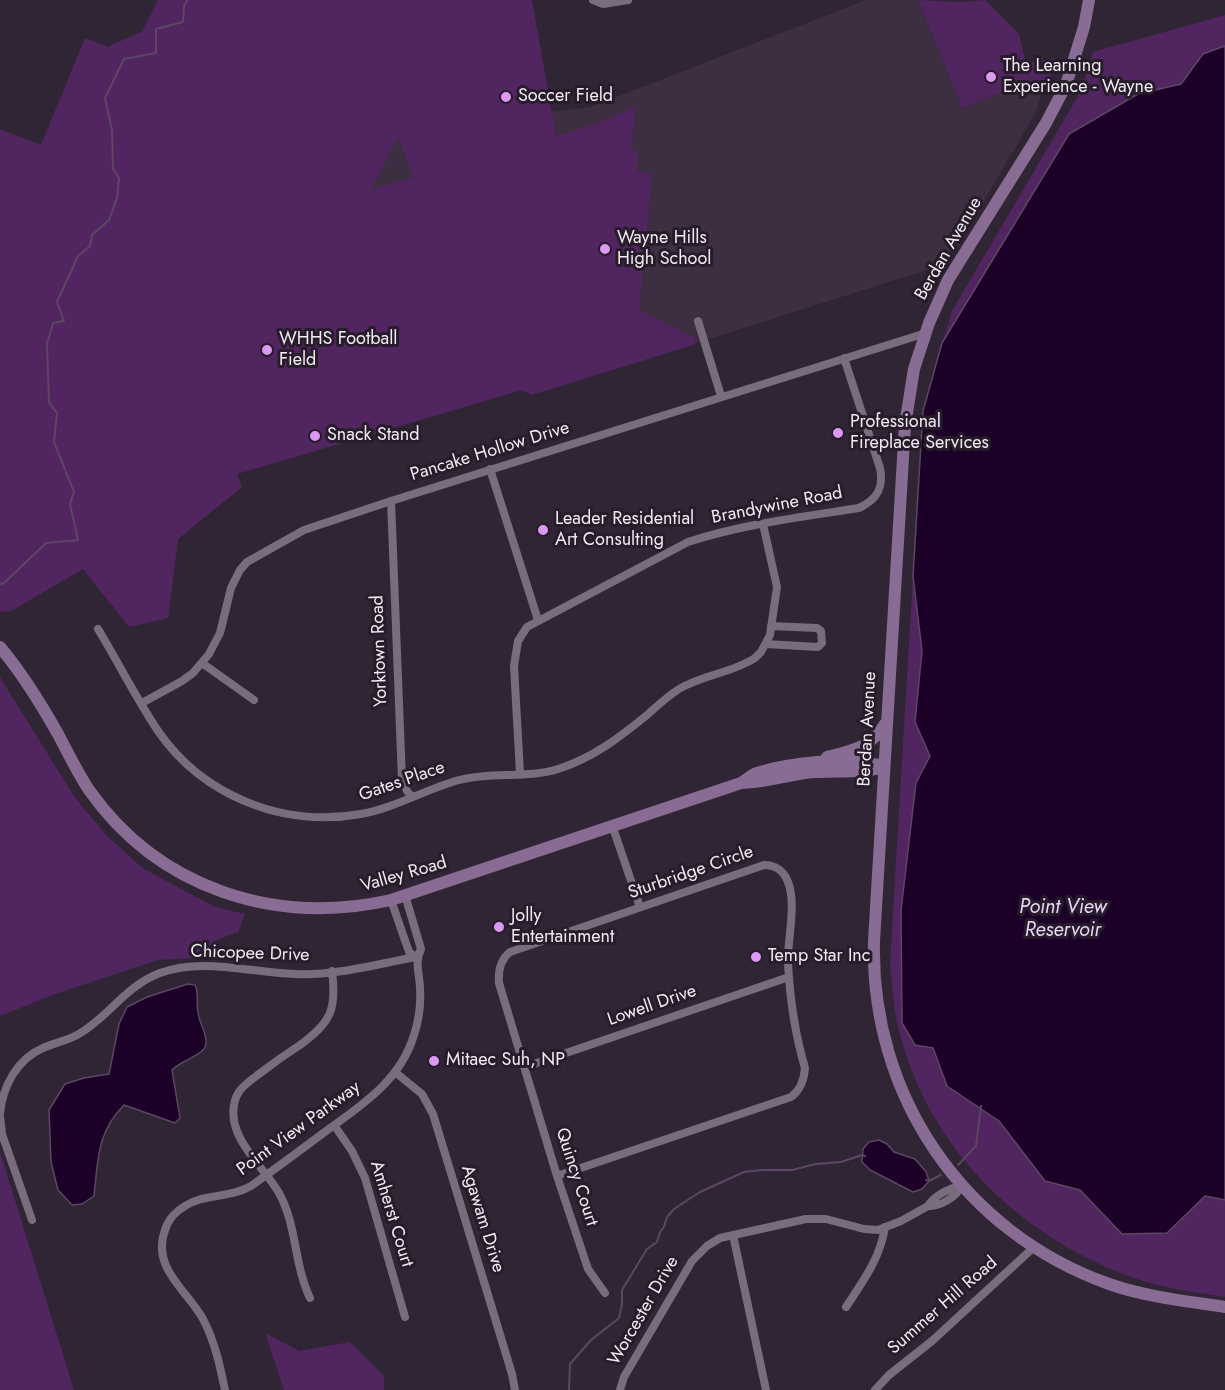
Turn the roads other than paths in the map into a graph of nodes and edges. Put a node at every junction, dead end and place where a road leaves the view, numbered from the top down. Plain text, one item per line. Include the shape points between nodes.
1 (593, 0) edge
2 (628, 0) edge
3 (1089, 0) edge
4 (698, 321) dead end
5 (926, 333) junction
6 (844, 358) junction
7 (721, 396) junction
8 (490, 470) junction
9 (390, 501) junction
10 (763, 524) junction
11 (538, 620) junction
12 (771, 626) junction
13 (98, 629) dead end
14 (766, 644) junction
15 (0, 647) edge
16 (202, 663) junction
17 (254, 700) dead end
18 (142, 703) junction
19 (886, 723) junction
20 (791, 766) junction
21 (884, 767) junction
22 (520, 773) junction
23 (741, 783) junction
24 (412, 797) junction
25 (612, 825) junction
26 (405, 895) junction
27 (391, 900) junction
28 (640, 908) junction
29 (416, 957) junction
30 (332, 971) junction
31 (789, 977) junction
32 (525, 1067) junction
33 (395, 1072) junction
34 (0, 1115) edge
35 (334, 1125) junction
36 (266, 1176) junction
37 (557, 1176) junction
38 (962, 1185) junction
39 (32, 1220) dead end
40 (885, 1227) junction
41 (733, 1235) junction
42 (1034, 1247) junction
43 (605, 1293) dead end
44 (310, 1298) dead end
45 (846, 1307) dead end
46 (1225, 1307) edge
47 (405, 1317) dead end
48 (512, 1389) edge
49 (225, 1390) edge
50 (620, 1390) edge
51 (766, 1390) edge
52 (875, 1390) edge

1 - 2 street via 603,4
3 - 5 main road, Berdan Avenue via 1072,67 1056,106 948,280
4 - 7 street
5 - 6 street, Pancake Hollow Drive
5 - 19 main road, Berdan Avenue via 914,369 905,425
6 - 7 street, Pancake Hollow Drive
6 - 10 street, Brandywine Road via 880,468 876,496 859,508
7 - 8 street, Pancake Hollow Drive
8 - 9 street, Pancake Hollow Drive
8 - 11 street
9 - 16 street, Pancake Hollow Drive via 304,530 247,562 235,578 220,633
9 - 24 street, Yorktown Road via 402,779
10 - 11 street, Brandywine Road via 688,542
10 - 12 street via 777,579
11 - 22 street, Brandywine Road via 522,633 515,650
12 - 14 street
12 - 14 street via 817,628 822,643 818,647
13 - 18 street, Gates Place
14 - 22 street, Gates Place via 747,663 679,689 594,754 556,770
15 - 27 main road, Valley Road via 39,703 89,789 153,855 205,885 272,906 334,909
16 - 17 street
16 - 18 street, Pancake Hollow Drive via 182,681
18 - 24 street, Gates Place via 158,731 192,768 224,792 253,806 289,815 330,818 363,814
19 - 20 main road via 862,747
19 - 21 main road, Berdan Avenue
20 - 21 main road, Valley Road via 858,761
20 - 23 main road, Valley Road via 754,774
21 - 23 main road, Valley Road via 803,773
21 - 38 main road, Berdan Avenue via 873,964 881,1026 893,1069 916,1121
22 - 24 street, Gates Place via 472,776
23 - 25 main road, Valley Road
25 - 26 main road, Valley Road
25 - 28 street
26 - 27 main road, Valley Road
26 - 29 street via 421,949
27 - 29 street via 409,952
28 - 31 street, Sturbridge Circle via 764,865 776,867 791,890
28 - 32 street, Sturbridge Circle via 505,956 499,968 500,983
29 - 30 street, Chicopee Drive
29 - 33 street, Point View Parkway via 420,1005 409,1049
30 - 34 street, Chicopee Drive via 294,974 199,966 158,974 131,988 88,1028 26,1059 8,1084
30 - 36 street via 334,999 325,1024 244,1084 236,1097 233,1114 237,1131
31 - 32 street, Lowell Drive
31 - 37 street, Sturbridge Circle via 805,1068 794,1095
32 - 37 street, Quincy Court
33 - 35 street, Point View Parkway via 372,1097
33 - 48 street, Agawam Drive via 422,1094 434,1114
34 - 39 street, Chicopee Drive via 2,1134
35 - 36 street, Point View Parkway
35 - 47 street, Amherst Court via 365,1178
36 - 44 street via 278,1190 287,1212
36 - 49 street, Point View Parkway via 238,1192 184,1206 171,1218 164,1234 162,1252 167,1269 209,1331
37 - 43 street, Quincy Court via 588,1269
38 - 40 street, Worcester Drive
38 - 42 main road, Berdan Avenue via 995,1218
40 - 41 street, Worcester Drive via 864,1229 826,1219 806,1219
40 - 45 street via 873,1266
41 - 50 street, Worcester Drive via 707,1246 692,1261
41 - 51 street
42 - 46 main road, Berdan Avenue via 1109,1284 1151,1296
42 - 52 street, Summer Hill Road

